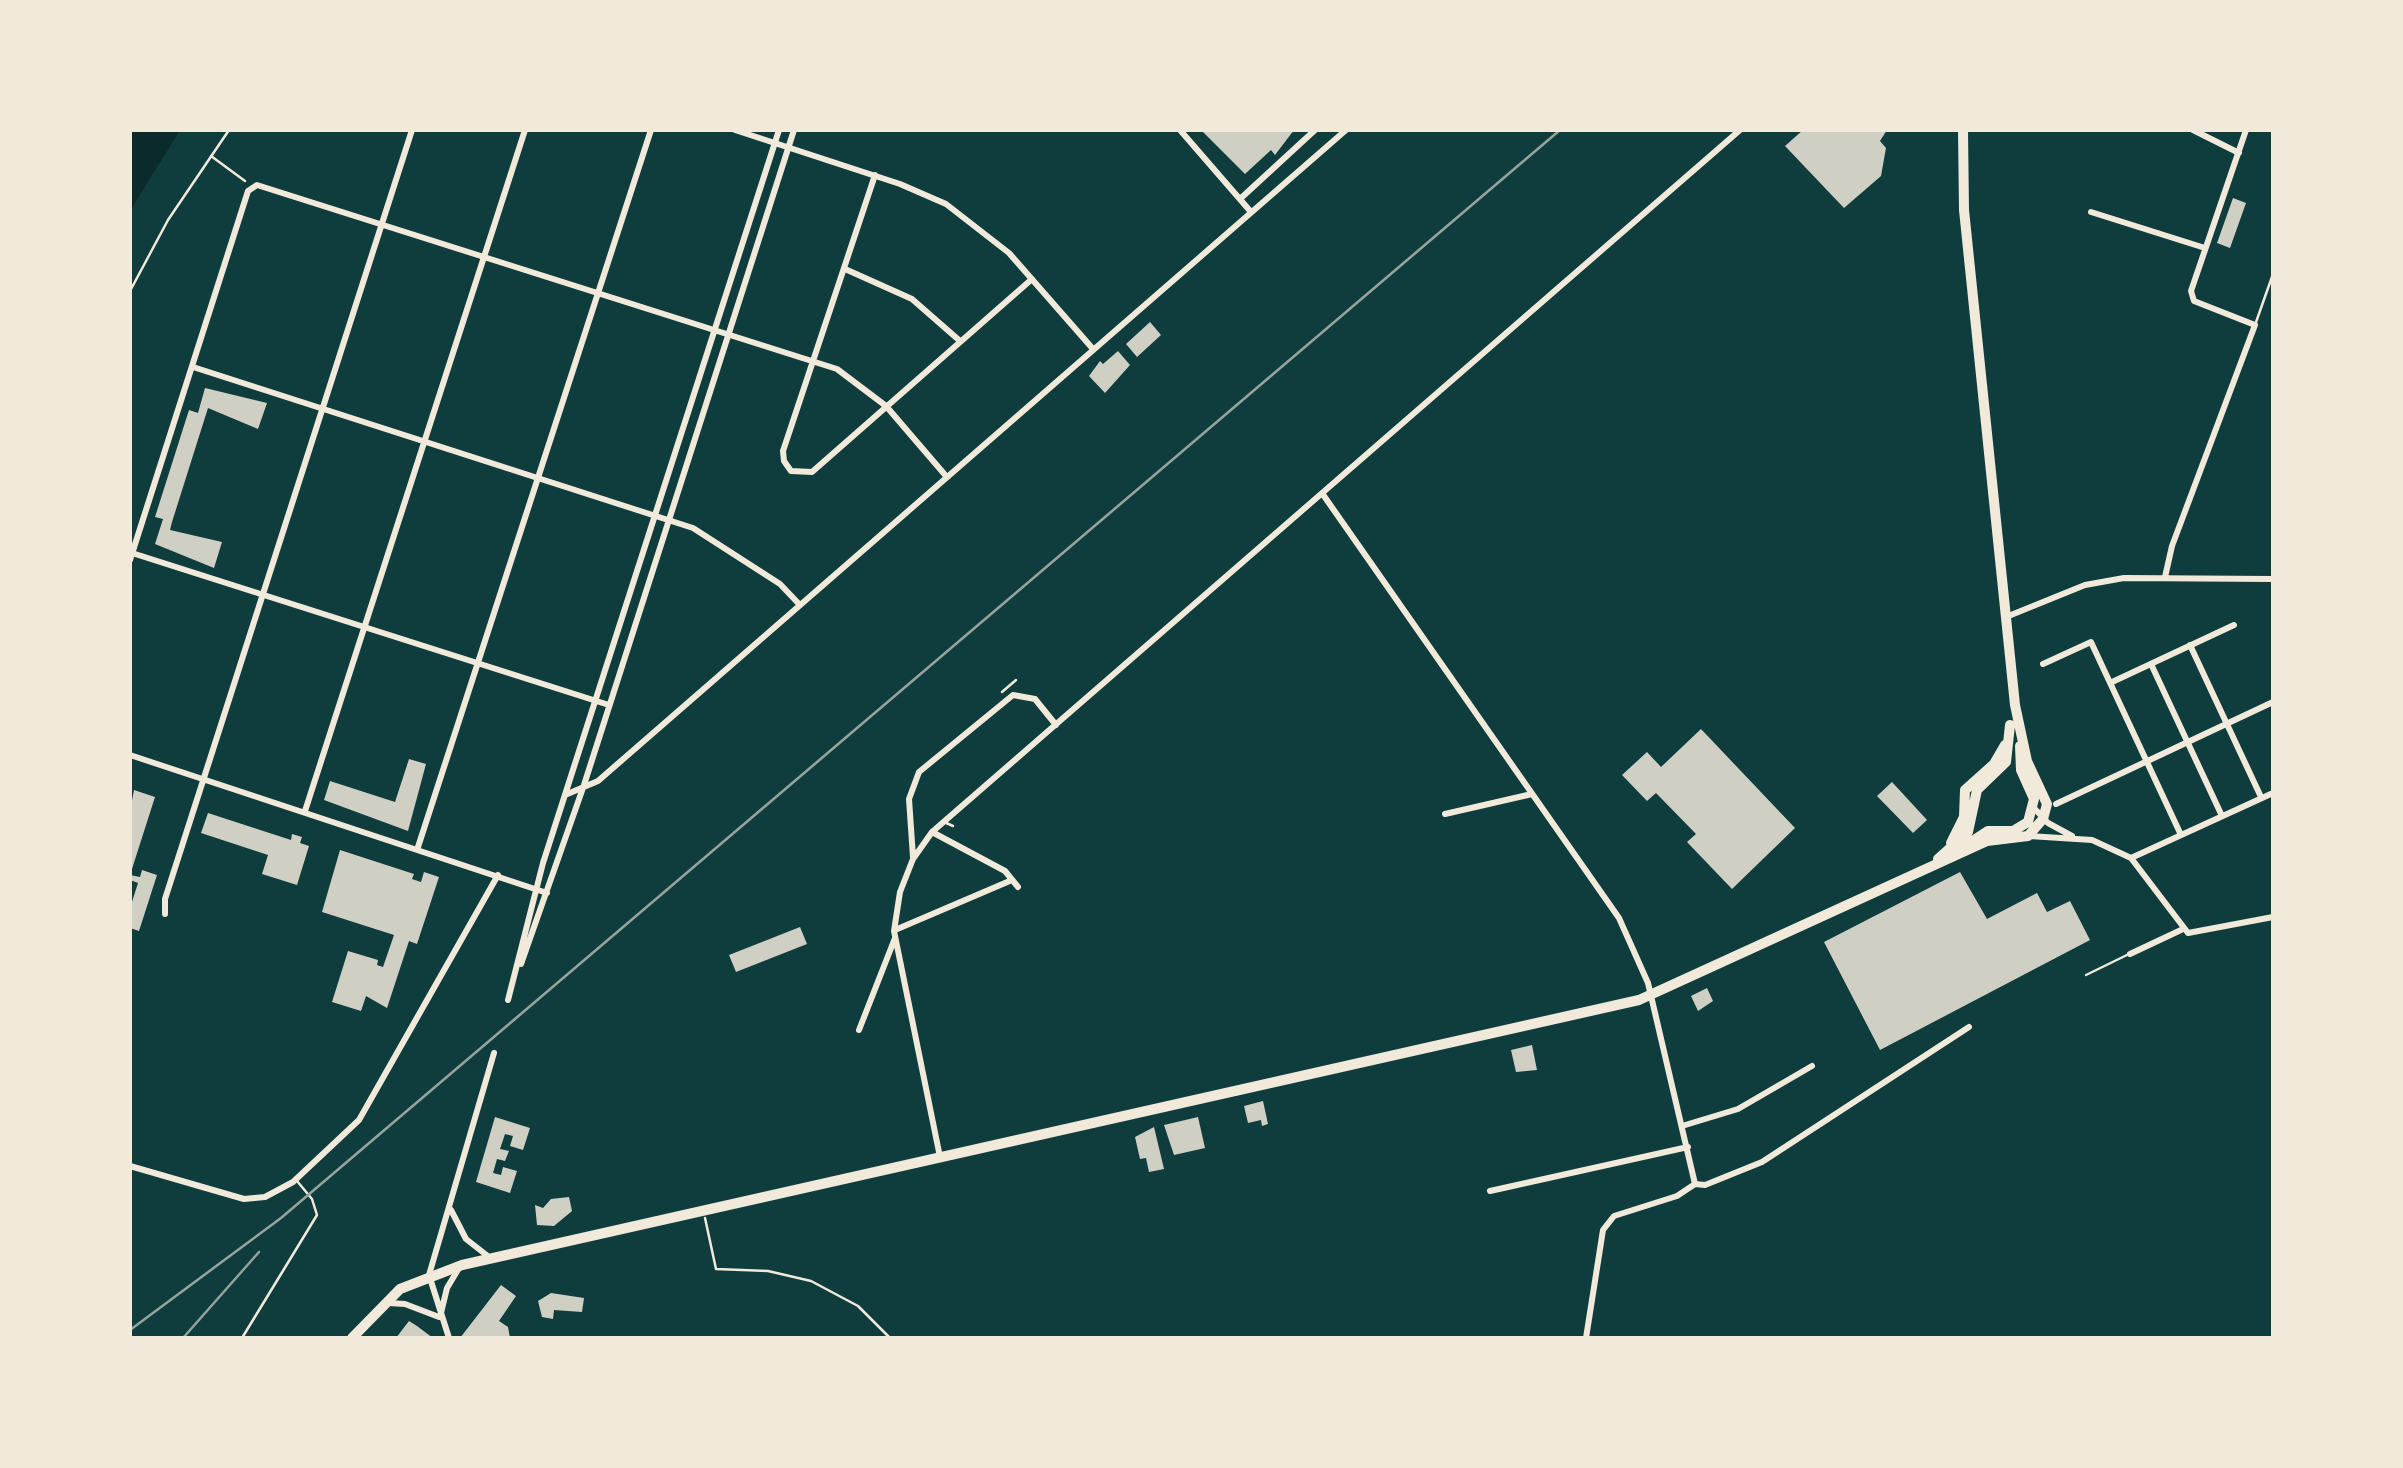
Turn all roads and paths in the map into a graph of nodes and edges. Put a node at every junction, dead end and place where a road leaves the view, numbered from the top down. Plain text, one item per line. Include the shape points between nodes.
1 (229, 130) edge
2 (412, 130) edge
3 (525, 130) edge
4 (650, 130) edge
5 (735, 130) edge
6 (780, 130) edge
7 (794, 130) edge
8 (1180, 130) edge
9 (1315, 130) edge
10 (1345, 130) edge
11 (1740, 130) edge
12 (1963, 130) edge
13 (2194, 130) edge
14 (2246, 130) edge
15 (775, 143) junction
16 (788, 147) junction
17 (2238, 153) junction
18 (210, 155) junction
19 (874, 176) junction
20 (252, 187) junction
21 (1240, 199) junction
22 (1251, 212) junction
23 (2091, 212) dead end
24 (382, 223) junction
25 (2206, 248) junction
26 (484, 255) junction
27 (845, 269) junction
28 (2273, 274) edge
29 (1032, 279) junction
30 (130, 291) edge
31 (598, 292) junction
32 (2255, 325) junction
33 (716, 329) junction
34 (728, 333) junction
35 (960, 341) junction
36 (1093, 349) junction
37 (814, 361) junction
38 (192, 367) junction
39 (886, 406) junction
40 (324, 409) junction
41 (424, 442) junction
42 (946, 476) junction
43 (538, 477) junction
44 (1324, 496) junction
45 (655, 516) junction
46 (667, 520) junction
47 (131, 557) edge
48 (2165, 577) junction
49 (2273, 579) edge
50 (264, 595) junction
51 (799, 604) junction
52 (2005, 617) junction
53 (2234, 625) dead end
54 (364, 628) junction
55 (2190, 645) junction
56 (478, 664) junction
57 (2044, 664) dead end
58 (2150, 664) junction
59 (1016, 680) dead end
60 (2110, 682) junction
61 (1001, 692) dead end
62 (595, 702) junction
63 (2273, 702) edge
64 (608, 706) junction
65 (2228, 724) junction
66 (1056, 725) junction
67 (2016, 727) junction
68 (2186, 743) junction
69 (130, 755) edge
70 (2146, 761) junction
71 (1994, 774) junction
72 (205, 778) junction
73 (1972, 780) junction
74 (2027, 784) junction
75 (584, 786) junction
76 (2273, 793) edge
77 (1532, 794) junction
78 (565, 795) junction
79 (2262, 797) junction
80 (2034, 808) junction
81 (305, 811) junction
82 (2048, 811) junction
83 (1445, 814) dead end
84 (2222, 816) junction
85 (1974, 817) junction
86 (943, 821) junction
87 (954, 826) dead end
88 (1988, 830) junction
89 (932, 832) junction
90 (2028, 836) junction
91 (2074, 836) junction
92 (2181, 836) junction
93 (2004, 839) junction
94 (418, 848) junction
95 (1948, 855) junction
96 (913, 858) junction
97 (2131, 858) junction
98 (498, 875) junction
99 (1012, 880) junction
100 (1018, 887) dead end
101 (535, 889) junction
102 (547, 893) junction
103 (165, 914) dead end
104 (2273, 917) edge
105 (2182, 930) junction
106 (895, 934) junction
107 (2130, 954) joint
108 (2086, 975) dead end
109 (1651, 995) junction
110 (1969, 1027) dead end
111 (859, 1030) dead end
112 (494, 1053) dead end
113 (1812, 1066) dead end
114 (1682, 1126) junction
115 (1688, 1147) junction
116 (940, 1158) junction
117 (130, 1166) edge
118 (296, 1180) junction
119 (1694, 1184) junction
120 (1490, 1191) dead end
121 (451, 1210) junction
122 (704, 1212) junction
123 (490, 1258) junction
124 (462, 1265) junction
125 (429, 1275) junction
126 (381, 1303) junction
127 (440, 1318) junction
128 (242, 1338) edge
129 (352, 1338) edge
130 (449, 1338) edge
131 (890, 1338) edge
132 (1586, 1338) edge

1 - 18 path
2 - 24 street
3 - 26 street
4 - 31 street
5 - 15 street
6 - 15 street
7 - 16 street
8 - 21 street
9 - 21 street
10 - 22 street
11 - 44 street
12 - 52 main road via 1964,210
13 - 17 street
14 - 17 street
15 - 16 street
15 - 33 street
16 - 19 street
16 - 34 street
17 - 25 street
18 - 20 path
18 - 30 path
19 - 27 street
19 - 29 street via 965,216
20 - 24 street
20 - 38 street
21 - 22 street
22 - 36 street
23 - 25 street
24 - 26 street
24 - 40 street
25 - 32 street via 2190,291 2194,301
26 - 31 street
26 - 41 street
27 - 35 street via 912,299
27 - 37 street
28 - 32 lane
29 - 35 street
29 - 36 street
31 - 33 street
31 - 43 street
32 - 48 street
33 - 34 street
33 - 45 street
34 - 37 street
34 - 46 street
35 - 39 street
36 - 42 street
37 - 39 street via 858,382
37 - 39 street via 783,450 787,468 796,474 812,472
38 - 40 street
38 - 47 street
39 - 42 street
40 - 41 street
40 - 50 street
41 - 43 street
41 - 54 street
42 - 51 street
43 - 45 street
43 - 56 street
44 - 66 street
44 - 77 street
45 - 46 street
45 - 62 street
46 - 51 street via 693,528 780,584
46 - 64 street
47 - 50 street
48 - 49 street
48 - 52 street via 2097,582
50 - 54 street
50 - 72 street
51 - 75 street via 598,781
52 - 67 main road
53 - 55 street
54 - 56 street
54 - 81 street
55 - 58 street
55 - 65 street
56 - 62 street
56 - 94 street
57 - 60 street via 2091,642
58 - 60 street
58 - 68 street
59 - 61 path
60 - 70 street
62 - 64 street
62 - 78 street
63 - 65 street
64 - 75 street
65 - 68 street
65 - 79 street
66 - 86 street
66 - 96 street via 1035,698 1013,695 920,772 909,799
67 - 71 main road
67 - 73 main road via 2000,757
67 - 74 main road
67 - 82 main road
68 - 70 street
68 - 84 street
69 - 72 street
70 - 82 street
70 - 92 street
71 - 73 main road
71 - 74 main road via 2013,774
71 - 85 main road via 1977,790
72 - 81 street
72 - 103 street
73 - 95 main road
74 - 80 main road
75 - 78 street
75 - 102 street
76 - 79 street
77 - 83 street
77 - 109 street via 1619,918
78 - 101 street
79 - 84 street
80 - 82 street
80 - 88 main road via 2022,827
81 - 94 street
82 - 90 main road
82 - 91 street
84 - 92 street
85 - 88 main road
85 - 95 main road
86 - 87 lane
86 - 89 street
88 - 93 main road
88 - 95 main road
89 - 96 street
89 - 99 street
90 - 91 street
90 - 93 main road
91 - 97 street
92 - 97 street
93 - 95 main road
94 - 98 street
95 - 109 main road
96 - 106 street via 896,907
97 - 105 street
98 - 101 street
98 - 118 street via 359,1120
99 - 100 street
99 - 106 street
101 - 102 street
101 - 102 street via 509,997
104 - 105 street via 2198,934
105 - 107 street
106 - 111 street
106 - 116 street
107 - 108 lane
109 - 114 street
109 - 116 main road
110 - 119 street via 1762,1162
112 - 121 street
113 - 114 street via 1738,1110
114 - 115 street
115 - 119 street
115 - 120 street
116 - 122 main road
117 - 118 street via 244,1200 274,1194
118 - 128 lane via 317,1215
119 - 132 street via 1678,1196 1614,1216 1603,1230
121 - 123 street via 466,1239
121 - 125 street
122 - 123 main road
122 - 131 path via 716,1269 768,1271 811,1282 858,1306
123 - 124 main road
124 - 125 main road
124 - 127 street via 447,1288
125 - 126 main road
125 - 127 street
126 - 127 street
126 - 129 main road
127 - 130 street

